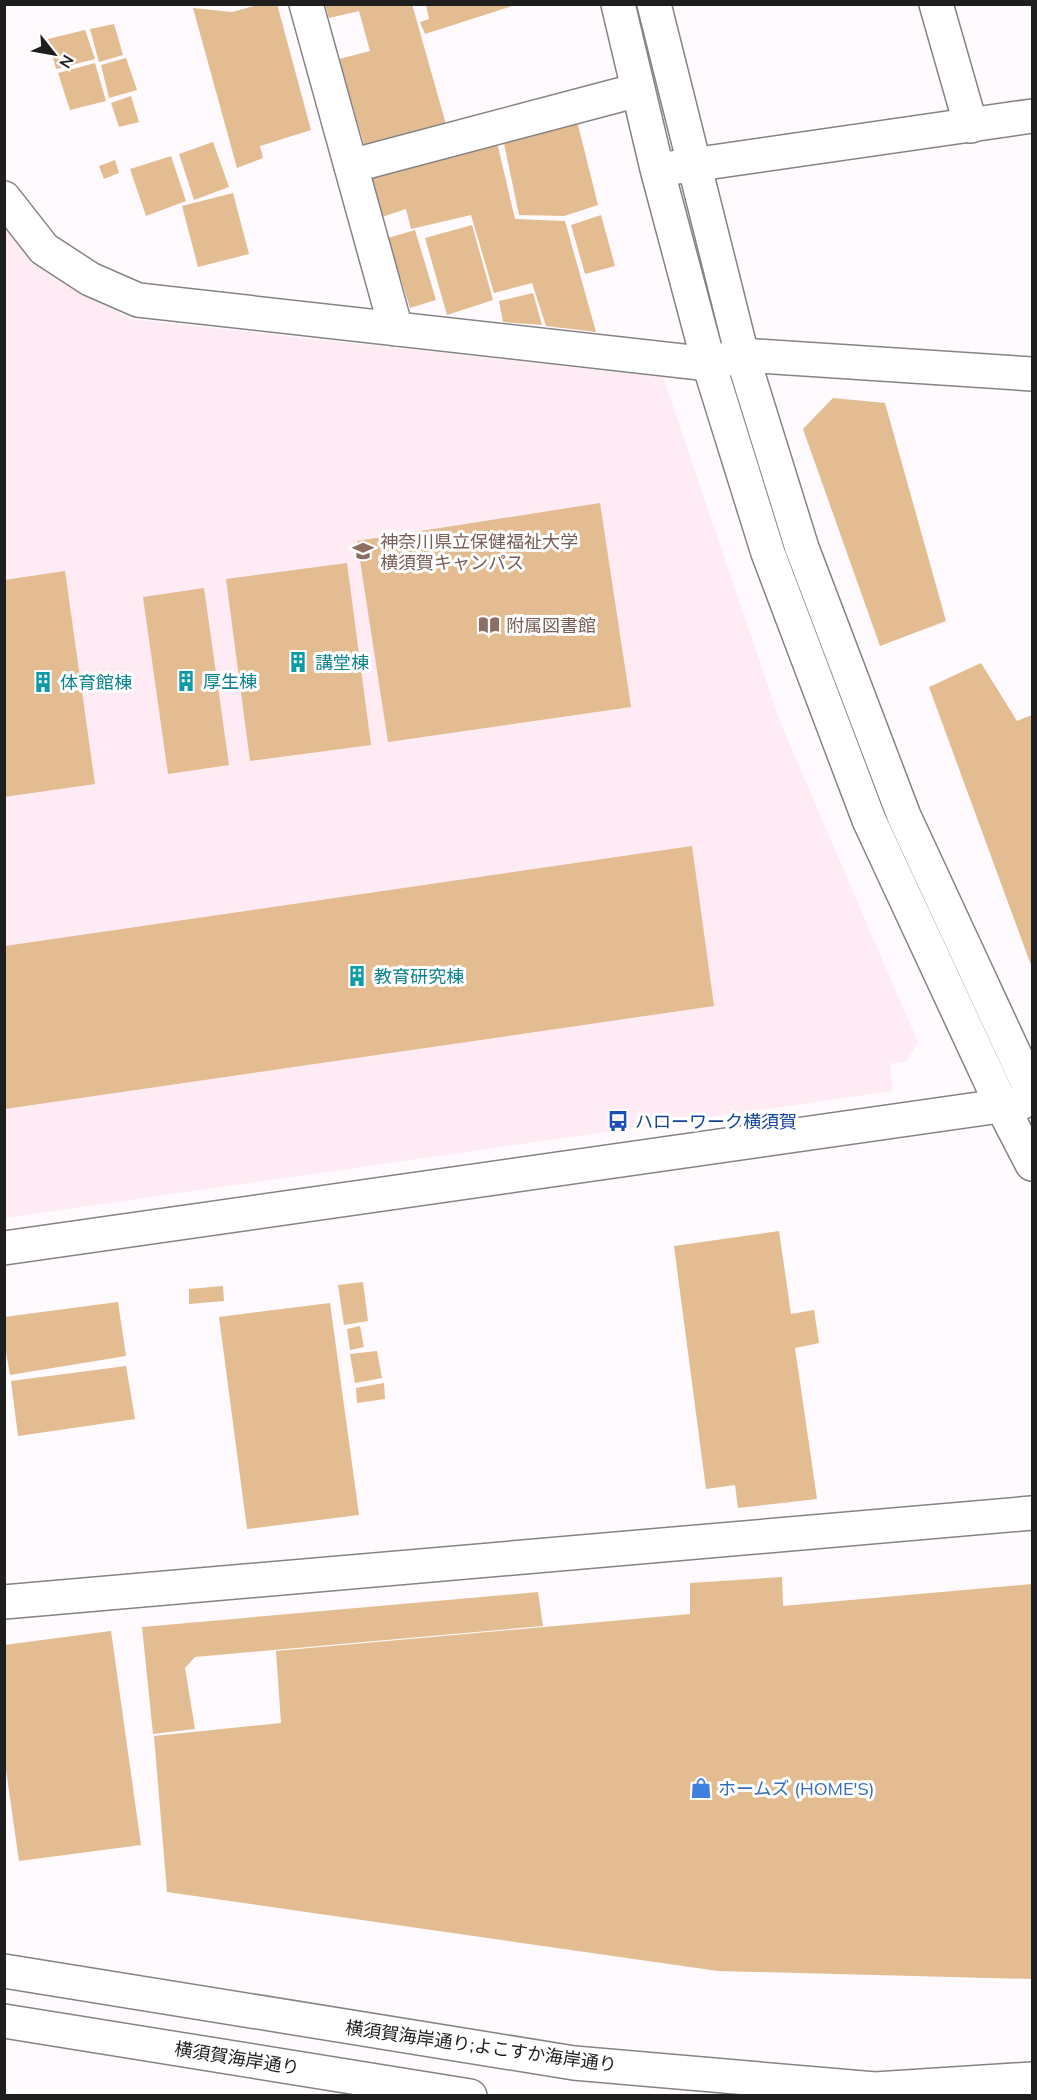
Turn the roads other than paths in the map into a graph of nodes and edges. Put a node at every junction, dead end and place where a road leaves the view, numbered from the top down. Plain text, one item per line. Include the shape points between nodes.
1 (306, 4) edge
2 (618, 4) edge
3 (936, 4) edge
4 (658, 6) edge
5 (638, 90) junction
6 (1032, 116) edge
7 (971, 126) junction
8 (692, 165) junction
9 (351, 166) junction
10 (657, 170) junction
11 (4, 198) edge
12 (396, 329) junction
13 (742, 355) junction
14 (709, 364) junction
15 (1032, 374) edge
16 (1032, 1092) edge
17 (1017, 1104) edge
18 (1032, 1164) edge
19 (4, 1248) edge
20 (1032, 1513) edge
21 (4, 1602) edge
22 (4, 1971) edge
23 (4, 2021) edge
24 (1032, 2079) edge
25 (470, 2096) edge

1 - 9 street
2 - 5 street
3 - 7 street
4 - 8 street
5 - 9 street
5 - 10 street
6 - 7 street
7 - 8 street
8 - 10 street
8 - 13 street
9 - 12 street
10 - 14 street
11 - 12 street via 44,249 90,279 138,300
12 - 14 street
13 - 14 street
13 - 15 street
13 - 16 street via 802,548 904,816
14 - 17 street via 768,553 869,820
17 - 18 street
17 - 19 street
20 - 21 street
22 - 24 street, 横須賀海岸通り;よこすか海岸通り via 574,2063 875,2089
23 - 25 street, 横須賀海岸通り

